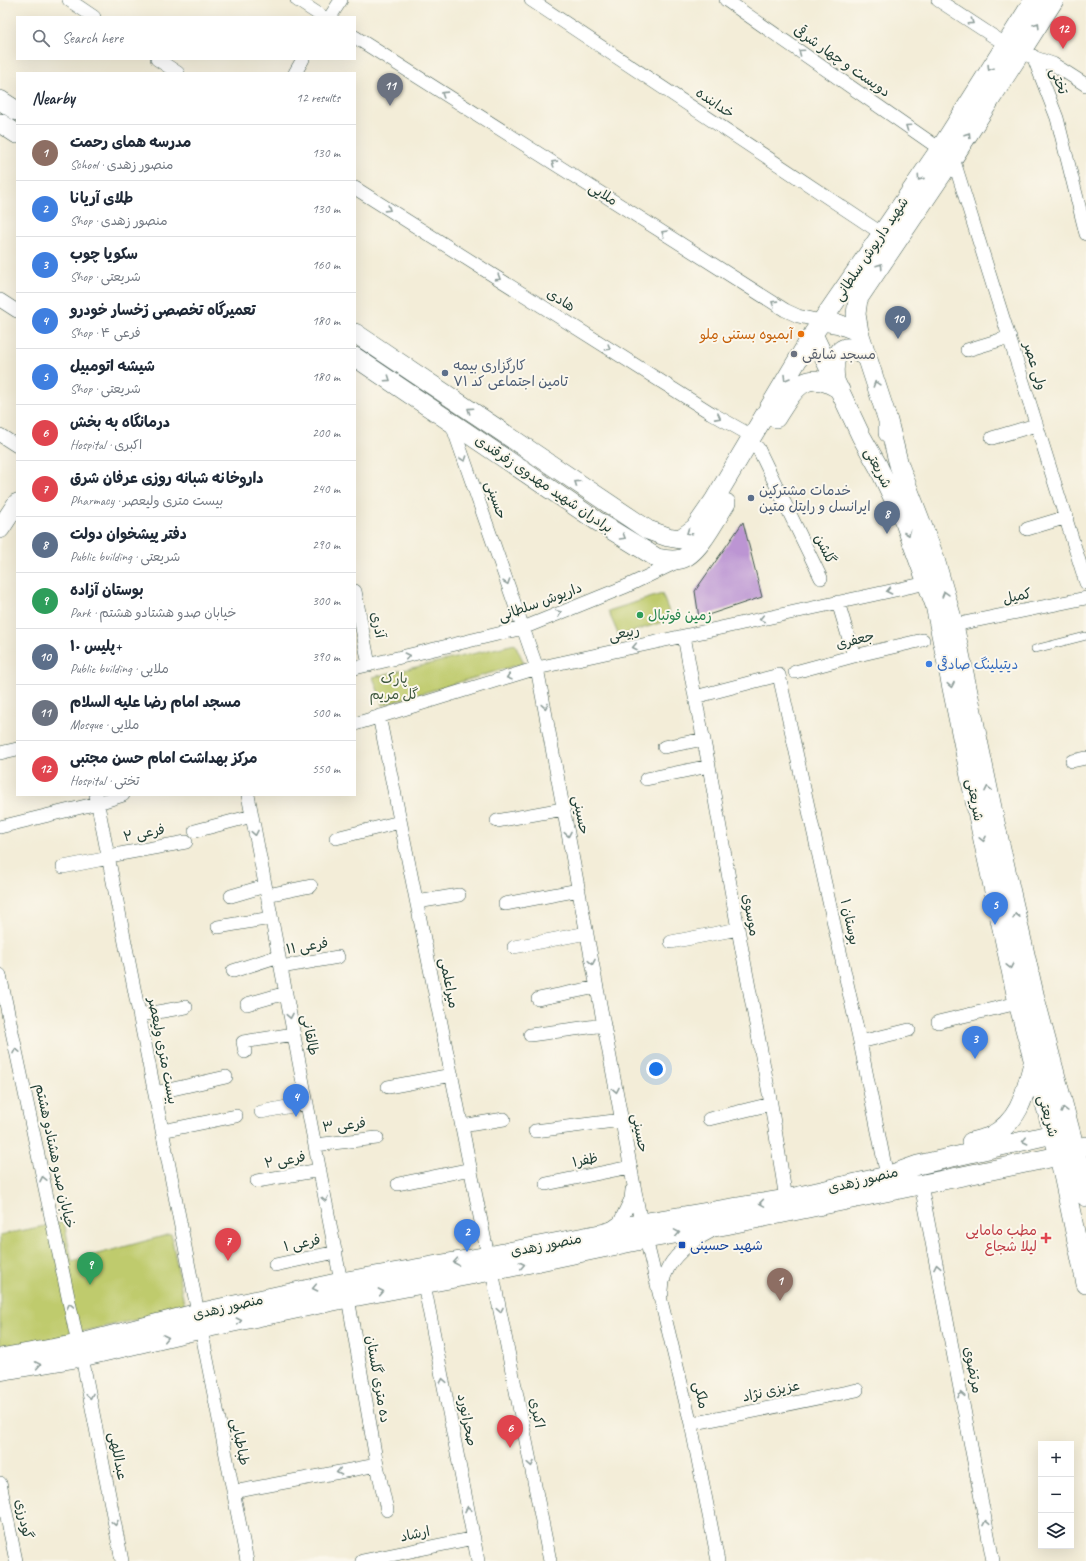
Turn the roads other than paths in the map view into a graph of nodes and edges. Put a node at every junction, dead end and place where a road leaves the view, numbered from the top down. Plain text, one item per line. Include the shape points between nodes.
1 (69, 0) edge
2 (297, 0) edge
3 (341, 0) edge
4 (531, 0) edge
5 (726, 0) edge
6 (938, 0) edge
7 (1034, 0) edge
8 (1054, 0) edge
9 (93, 16) edge
10 (321, 16) edge
11 (331, 16) edge
12 (356, 38) edge
13 (1019, 51) junction
14 (158, 60) edge
15 (302, 60) edge
16 (176, 72) edge
17 (296, 72) edge
18 (1086, 85) edge
19 (0, 100) edge
20 (16, 110) edge
21 (0, 123) edge
22 (16, 133) edge
23 (946, 154) junction
24 (356, 189) edge
25 (1086, 234) edge
26 (888, 238) junction
27 (858, 299) joint
28 (0, 300) edge
29 (16, 310) edge
30 (817, 328) junction
31 (858, 332) junction
32 (356, 334) edge
33 (1010, 337) junction
34 (967, 350) dead end
35 (356, 358) edge
36 (867, 358) junction
37 (837, 385) junction
38 (448, 395) junction
39 (888, 421) junction
40 (451, 422) junction
41 (1036, 425) junction
42 (0, 435) edge
43 (861, 436) junction
44 (992, 438) dead end
45 (755, 442) junction
46 (16, 445) edge
47 (16, 505) edge
48 (718, 505) junction
49 (1066, 517) junction
50 (0, 529) edge
51 (1027, 529) dead end
52 (683, 559) junction
53 (821, 578) dead end
54 (927, 583) junction
55 (1086, 583) edge
56 (1086, 598) edge
57 (838, 602) junction
58 (356, 607) edge
59 (357, 618) edge
60 (954, 625) junction
61 (523, 628) junction
62 (684, 636) junction
63 (1086, 636) edge
64 (923, 640) dead end
65 (1035, 649) dead end
66 (854, 656) junction
67 (369, 665) junction
68 (356, 668) edge
69 (537, 668) junction
70 (795, 672) dead end
71 (695, 697) junction
72 (379, 716) junction
73 (356, 724) edge
74 (704, 739) junction
75 (664, 747) dead end
76 (16, 749) edge
77 (0, 754) edge
78 (1086, 758) edge
79 (1072, 761) dead end
80 (709, 766) junction
81 (646, 779) dead end
82 (116, 796) edge
83 (248, 796) edge
84 (97, 799) edge
85 (563, 808) junction
86 (252, 816) junction
87 (497, 821) dead end
88 (400, 822) junction
89 (0, 827) edge
90 (195, 831) dead end
91 (336, 838) dead end
92 (186, 842) dead end
93 (109, 857) junction
94 (63, 867) dead end
95 (311, 886) dead end
96 (266, 890) junction
97 (579, 890) junction
98 (459, 895) dead end
99 (231, 896) dead end
100 (417, 902) junction
101 (505, 904) dead end
102 (271, 918) junction
103 (218, 927) dead end
104 (738, 929) junction
105 (587, 933) junction
106 (671, 942) dead end
107 (514, 947) dead end
108 (338, 958) dead end
109 (280, 962) junction
110 (232, 971) dead end
111 (0, 975) edge
112 (597, 987) junction
113 (286, 993) junction
114 (538, 999) dead end
115 (1018, 1003) junction
116 (247, 1004) dead end
117 (186, 1007) dead end
118 (140, 1016) junction
119 (938, 1022) dead end
120 (604, 1026) junction
121 (908, 1030) dead end
122 (294, 1034) junction
123 (530, 1035) dead end
124 (860, 1042) junction
125 (245, 1052) dead end
126 (1034, 1062) junction
127 (452, 1075) junction
128 (226, 1077) dead end
129 (388, 1086) dead end
130 (155, 1093) junction
131 (307, 1103) junction
132 (771, 1104) junction
133 (261, 1112) dead end
134 (236, 1116) dead end
135 (708, 1118) dead end
136 (504, 1119) dead end
137 (622, 1120) junction
138 (462, 1126) junction
139 (162, 1131) junction
140 (535, 1131) dead end
141 (1053, 1134) junction
142 (377, 1138) dead end
143 (315, 1145) junction
144 (1073, 1150) edge
145 (918, 1165) junction
146 (1083, 1167) edge
147 (630, 1168) junction
148 (471, 1169) junction
149 (320, 1170) junction
150 (887, 1176) junction
151 (256, 1181) dead end
152 (633, 1182) junction
153 (398, 1184) dead end
154 (546, 1184) dead end
155 (921, 1185) junction
156 (1086, 1197) edge
157 (786, 1199) junction
158 (726, 1225) junction
159 (643, 1231) junction
160 (605, 1233) junction
161 (336, 1252) junction
162 (490, 1264) junction
163 (275, 1265) dead end
164 (424, 1284) junction
165 (1086, 1284) edge
166 (345, 1290) junction
167 (663, 1305) junction
168 (200, 1321) junction
169 (80, 1351) junction
170 (0, 1358) edge
171 (0, 1371) edge
172 (857, 1390) dead end
173 (691, 1424) junction
174 (377, 1465) junction
175 (0, 1483) edge
176 (233, 1492) junction
177 (387, 1510) dead end
178 (474, 1538) junction
179 (16, 1561) edge
180 (122, 1561) edge
181 (247, 1561) edge
182 (362, 1561) edge
183 (478, 1561) edge
184 (550, 1561) edge
185 (718, 1561) edge
186 (993, 1561) edge

1 - 9 street
2 - 10 street
3 - 11 street
4 - 26 street, خدابنده
23 -> 5 street, دویست و چهار شرقی
6 -> 13 street
7 - 13 main road, شهید داریوش سلطانی
13 -> 8 main road, شهید داریوش سلطانی
30 -> 12 street, ملایی
13 - 18 street via 1053,64
13 - 23 main road, شهید داریوش سلطانی
13 - 25 street, تختی via 1057,118
14 - 16 street
15 - 17 street
19 - 20 main road
21 - 22 main road
23 - 26 main road, شهید داریوش سلطانی
23 - 33 street, ولی عصر
24 -> 45 street, هادی
27 -> 26 main road, شهید داریوش سلطانی
26 - 30 main road, شهید داریوش سلطانی
27 - 31 main road, شریعتی
28 - 29 street
30 - 31 main road, ملایی via 839,324
30 - 37 main road, شریعتی
30 -> 45 main road, شهید داریوش سلطانی
31 - 36 main road, شریعتی
32 - 38 main road, برادران شهید مهدوی زفرقندی
33 - 34 street
33 - 41 street, ولی عصر
35 -> 40 main road, برادران شهید مهدوی زفرقندی
36 - 37 main road via 847,348 839,352 833,368
39 -> 36 main road, شریعتی
37 - 43 main road, شریعتی
37 - 45 main road, شهید داریوش سلطانی via 808,380 787,401
38 - 40 main road
48 -> 38 main road, برادران شهید مهدوی زفرقندی via 680,539 648,530
39 - 43 main road via 888,432 882,444 865,443
60 -> 39 main road, شریعتی via 934,556 899,465
40 -> 52 main road, برادران شهید مهدوی زفرقندی via 597,521 657,558 668,561
40 -> 61 street, حسینی
41 - 44 street
41 - 49 street, ولی عصر
42 - 46 street
43 -> 54 main road, شریعتی via 905,523
45 - 48 main road, شهید داریوش سلطانی
45 - 53 street, گلشن
47 - 50 main road
48 - 52 main road via 708,532 692,553
49 - 51 street
49 - 55 street, ولی عصر
61 -> 52 street, داریوش سلطانی via 627,586
54 -> 57 street, ربیعی
54 -> 115 main road, شریعتی via 935,605
56 - 60 street, کمیل
57 -> 62 street, ربیعی
57 - 66 street
58 - 59 street, آذری
59 - 67 street, آذری
144 -> 60 main road, شریعتی via 994,822
67 -> 61 street, داریوش سلطانی
61 - 69 street, حسینی
62 -> 69 street, ربیعی
62 - 71 street, موسوی
63 - 65 lane
64 - 66 street, جعفری
66 - 70 street, جعفری
67 - 68 street, داریوش سلطانی
69 -> 72 street, ربیعی
69 -> 85 street, حسینی
71 - 74 street, موسوی
71 - 124 street, بوستان ۱ via 780,675
72 - 73 street, ربیعی
72 - 88 street, میراعلمی
74 - 75 street
74 - 80 street, موسوی
76 - 77 street
78 - 79 street
80 - 81 street
80 - 104 street, موسوی
82 - 84 street
83 - 86 street, طالقانی
84 - 89 street
84 - 93 street, بیست متری ولیعصر
85 - 87 street
85 -> 97 street, حسینی
86 - 90 street
86 -> 96 street, طالقانی
88 - 91 street
88 - 100 street, میراعلمی
92 - 93 street, فرعی ۲
93 - 94 street
93 - 118 street, بیست متری ولیعصر
95 - 96 street
96 - 99 street
96 - 102 street, طالقانی
97 - 101 street
97 - 105 street, حسینی
98 - 100 street
100 - 127 street, میراعلمی
102 - 103 street
102 - 109 street, طالقانی
104 - 106 street
104 - 132 street, موسوی
105 - 107 street
105 -> 112 street, حسینی
108 - 109 street, فرعی ۱۱
109 - 110 street, فرعی ۱۱
109 - 113 street, طالقانی
169 -> 111 street, خیابان صدو هشتادو هشتم
112 - 114 street
112 - 120 street, حسینی
113 - 116 street
113 -> 122 street, طالقانی
115 - 119 street
115 - 126 main road, شریعتی
117 - 118 street
118 - 130 street, بیست متری ولیعصر
120 - 123 street
120 -> 137 street, حسینی
121 - 124 street
122 - 125 street via 243,1042
122 - 131 street, طالقانی
124 - 150 street, بوستان ۱
126 - 141 main road, شریعتی
126 - 145 main road via 1018,1111 1008,1125 990,1137 934,1153
127 - 129 street
127 - 138 street, میراعلمی
128 - 130 street
130 - 139 street, بیست متری ولیعصر
131 - 133 street
131 - 143 street, طالقانی
132 - 135 street
132 - 157 street, موسوی
134 - 139 street
136 - 138 street
137 - 140 street
137 - 147 street, حسینی
138 - 148 street, میراعلمی
139 - 168 street, بیست متری ولیعصر
141 - 144 main road via 1068,1140
141 -> 145 main road, منصور زهدی
142 - 143 street, فرعی ۳
143 - 149 street, طالقانی
144 - 146 main road
144 - 155 main road, منصور زهدی
144 - 165 main road, شریعتی
145 - 150 main road, منصور زهدی
146 - 156 main road
147 - 152 street, حسینی
147 - 154 street, ظفر۱
148 - 153 street
148 - 162 street, میراعلمی
149 - 151 street, فرعی ۲
149 -> 161 street, طالقانی
150 - 157 main road, منصور زهدی
152 - 159 street, حسینی
152 - 160 street via 631,1199 625,1213 620,1222
155 - 158 main road, منصور زهدی
186 -> 155 street, مرتضوی
157 -> 159 main road, منصور زهدی
159 -> 158 main road, منصور زهدی
158 - 167 street via 695,1239 679,1253 668,1269 662,1286
159 - 160 main road, منصور زهدی
162 -> 159 main road, منصور زهدی
159 - 167 street, ملکی
160 - 162 main road, منصور زهدی
161 - 163 street, فرعی ۱
161 - 166 street, طالقانی
162 - 164 main road, منصور زهدی
162 -> 166 main road, منصور زهدی
162 -> 184 street, اکبری
166 -> 164 main road, منصور زهدی
178 -> 164 street, صحرانورد
166 - 168 main road, منصور زهدی
166 - 174 street, ده متری گلستان
167 - 173 street, ملکی
168 - 169 main road, منصور زهدی
168 - 176 street, طباطبایی
169 - 170 main road, منصور زهدی
171 -> 169 main road, منصور زهدی
169 -> 180 street, عبداللهی
172 - 173 street, عزیزی نژاد
173 - 185 street, ملکی
174 -> 176 street
174 - 177 street, ده متری گلستان
175 - 179 street, گودرزی
176 - 181 street, طباطبایی
178 - 182 street, ارشاد
178 - 183 street, صحرانورد

